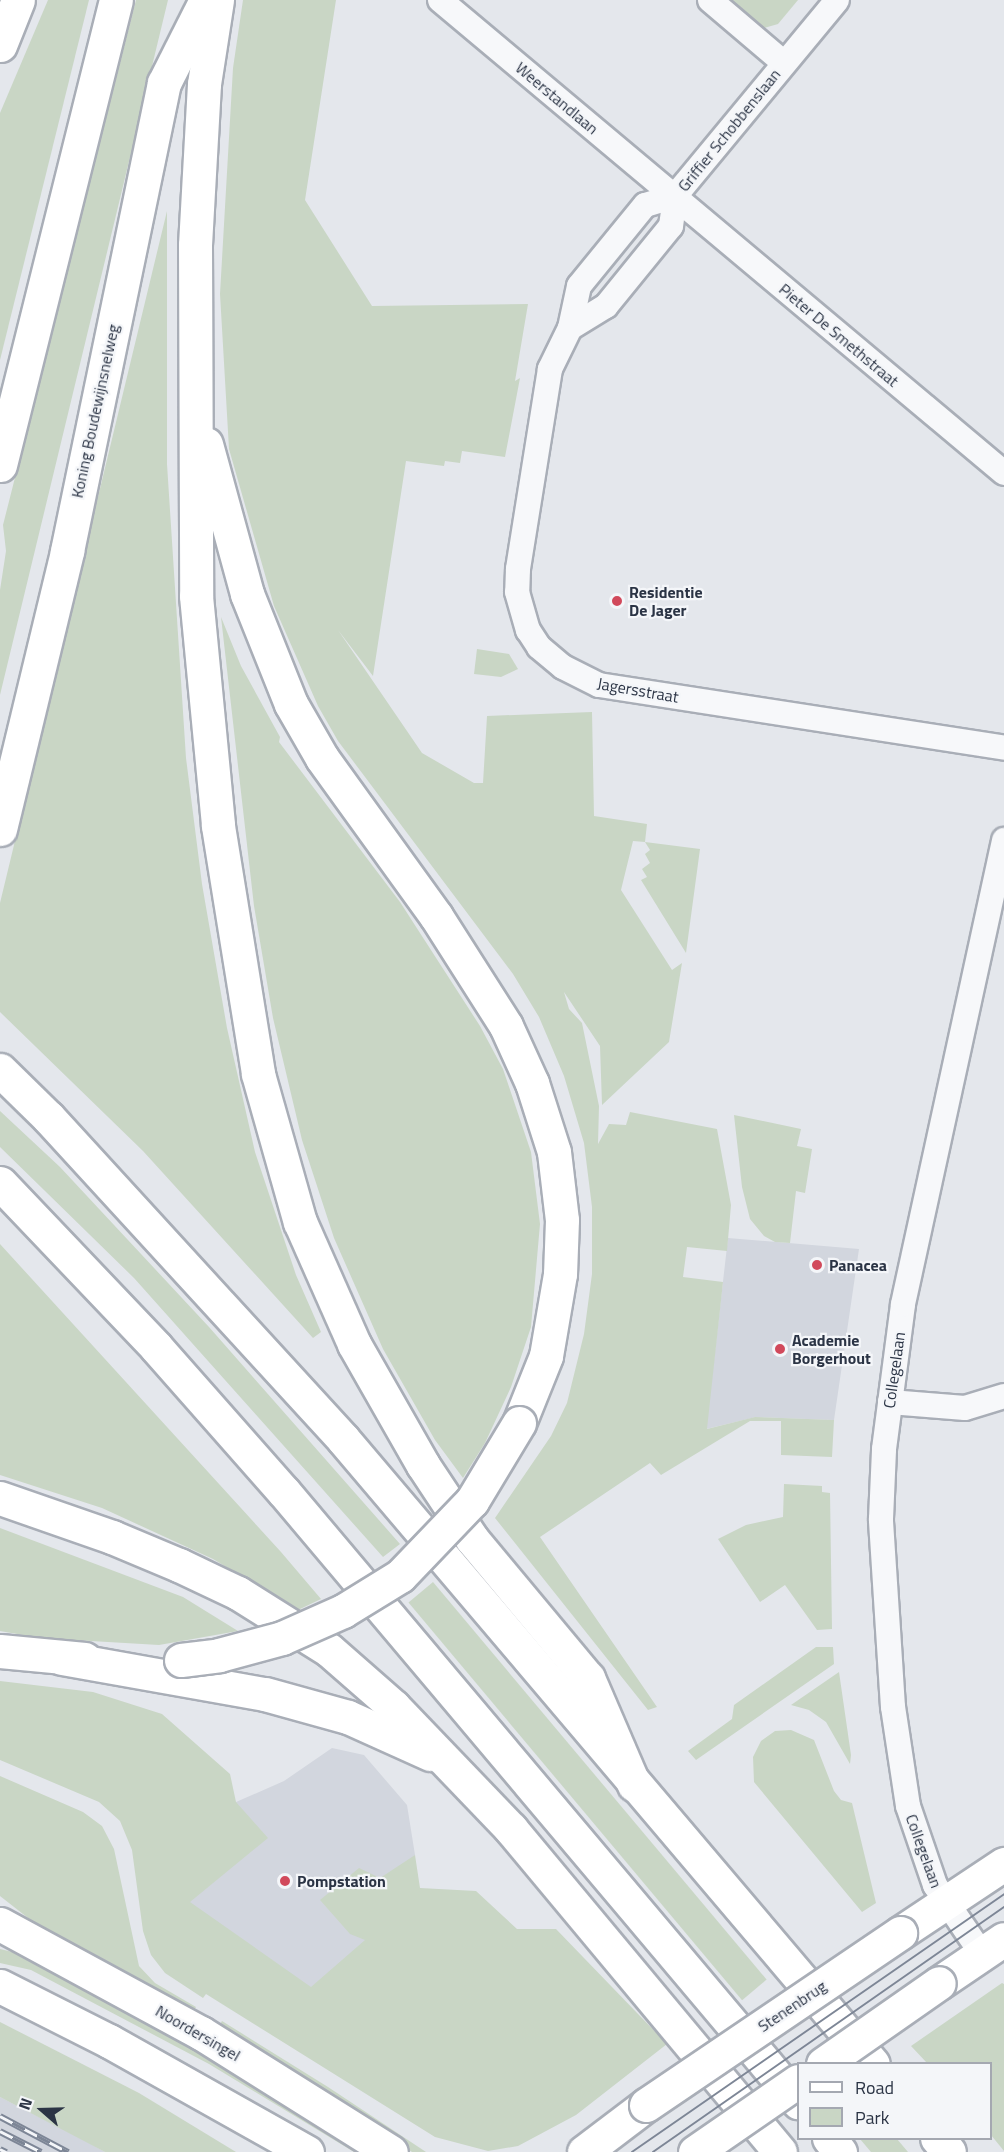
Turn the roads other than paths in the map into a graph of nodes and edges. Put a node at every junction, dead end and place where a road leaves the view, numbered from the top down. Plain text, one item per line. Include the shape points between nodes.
1 (18, 0) edge
2 (116, 0) edge
3 (206, 0) edge
4 (217, 0) edge
5 (440, 0) edge
6 (710, 0) edge
7 (837, 0) edge
8 (0, 45) edge
9 (784, 63) junction
10 (675, 196) junction
11 (570, 328) junction
12 (194, 401) junction
13 (0, 465) edge
14 (1004, 472) edge
15 (1004, 748) edge
16 (0, 829) edge
17 (1004, 840) edge
18 (0, 1070) edge
19 (0, 1183) edge
20 (1004, 1396) edge
21 (890, 1402) junction
22 (0, 1498) edge
23 (0, 1651) edge
24 (62, 1658) junction
25 (451, 1764) junction
26 (634, 1785) junction
27 (1004, 1864) edge
28 (945, 1903) junction
29 (0, 1924) edge
30 (993, 1947) edge
31 (0, 1986) edge
32 (826, 2062) edge
33 (871, 2062) edge
34 (797, 2081) edge
35 (797, 2101) edge
36 (830, 2140) edge
37 (938, 2140) edge
38 (307, 2152) edge
39 (391, 2152) edge
40 (584, 2152) edge
41 (695, 2152) edge
42 (780, 2152) edge
43 (840, 2152) edge
44 (949, 2152) edge

1 - 8 main road
2 - 13 main road
3 - 16 main road, Koning Boudewijnsnelweg via 164,83 67,551
4 - 12 main road via 204,84 195,234
5 - 10 street, Weerstandlaan
6 - 9 street, Griffier Schobbenslaan
7 - 9 street, Griffier Schobbenslaan
9 - 10 street, Griffier Schobbenslaan
10 - 11 street, Griffier Schobbenslaan via 671,226 664,235 606,306
10 - 11 street, Griffier Schobbenslaan via 645,205 586,277 579,286
10 - 14 street, Pieter De Smethstraat
11 - 15 street, Jagersstraat via 550,369 518,569 522,610 539,647 563,667 599,685
12 - 24 main road, bridge via 247,594 291,704 322,758 436,916 506,1026 532,1083 554,1152 562,1220 560,1274 546,1356 519,1423 472,1501 400,1576 343,1611 282,1638 228,1653 181,1660
12 - 26 main road via 196,596 221,849 258,1074 300,1222 333,1302 386,1402 472,1539 588,1678
17 - 21 street, Collegelaan via 911,1266
18 - 26 main road via 48,1116 343,1439
19 - 35 main road via 156,1347 284,1492
20 - 21 street via 965,1408
21 - 28 street, Collegelaan via 881,1519 897,1740 916,1834
22 - 25 main road via 112,1536 179,1565 285,1620 367,1682
23 - 24 main road
24 - 25 main road via 265,1694 348,1717
25 - 42 main road via 511,1829
26 - 33 main road
27 - 28 main road, Stenenbrug
28 - 30 street, Collegelaan
28 - 40 main road, Stenenbrug, bridge via 646,2105
29 - 39 main road, Noordersingel via 201,2033
30 - 32 main road, bridge
31 - 38 main road via 110,2041
34 - 41 main road, bridge
36 - 43 main road
37 - 44 main road

